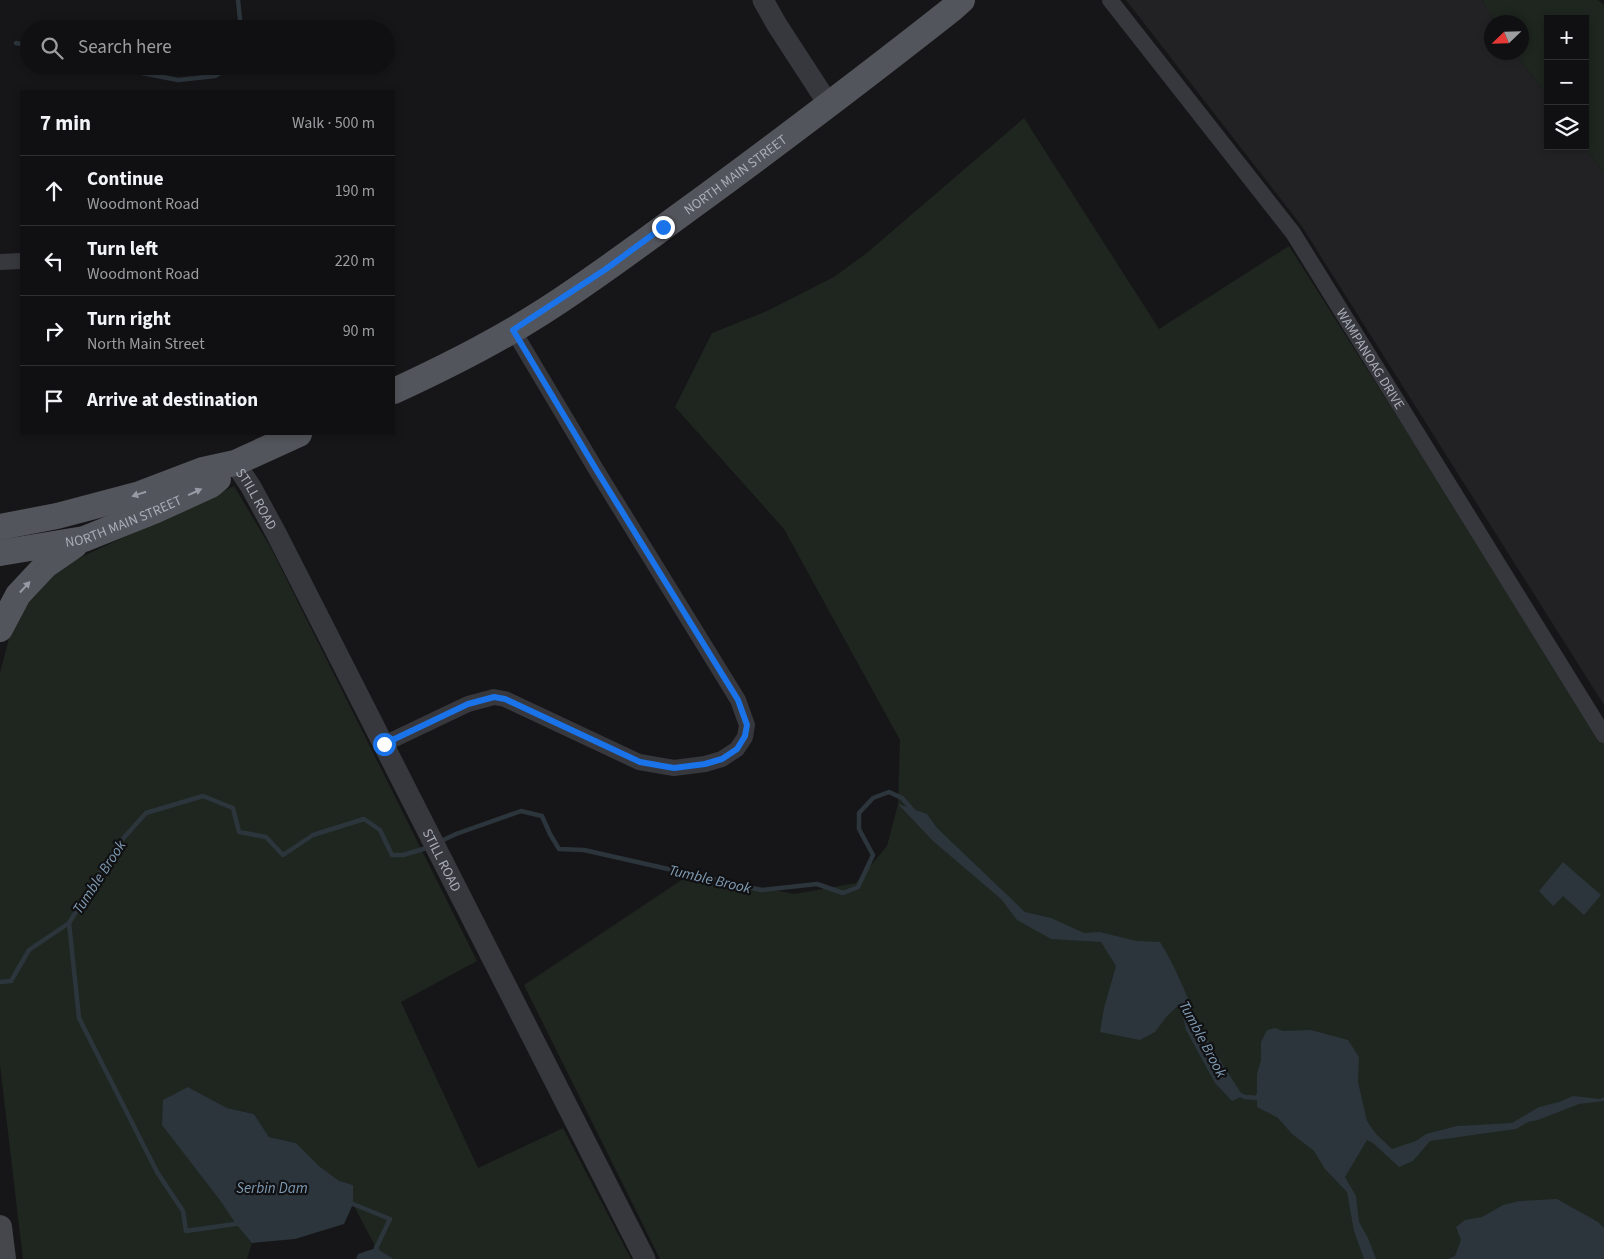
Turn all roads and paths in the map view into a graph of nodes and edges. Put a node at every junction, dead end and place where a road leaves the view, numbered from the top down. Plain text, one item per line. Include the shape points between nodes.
1 (763, 0) edge
2 (962, 0) edge
3 (1110, 0) edge
4 (829, 105) junction
5 (20, 261) edge
6 (0, 262) edge
7 (513, 330) junction
8 (395, 390) edge
9 (297, 435) edge
10 (235, 463) junction
11 (0, 527) edge
12 (84, 539) junction
13 (0, 553) edge
14 (0, 629) edge
15 (1604, 735) edge
16 (384, 744) junction
17 (0, 1227) edge
18 (4, 1259) edge
19 (645, 1259) edge

1 - 4 street
2 - 4 main road, NORTH MAIN STREET
3 - 15 street, WAMPANOAG DRIVE via 1293,233
4 - 7 main road, NORTH MAIN STREET via 606,269
5 - 6 street
7 - 8 main road, NORTH MAIN STREET
7 - 16 street via 738,700 747,725 745,736 737,749 722,759 674,768 640,762 505,699 494,697 468,704
9 - 10 main road, NORTH MAIN STREET
10 -> 11 main road, NORTH MAIN STREET via 203,470 140,494
12 -> 10 main road, NORTH MAIN STREET via 211,485
10 - 16 street, STILL ROAD via 277,534
12 - 13 main road, NORTH MAIN STREET
14 -> 12 main road via 18,595 46,565
16 - 19 street, STILL ROAD
17 - 18 main road

